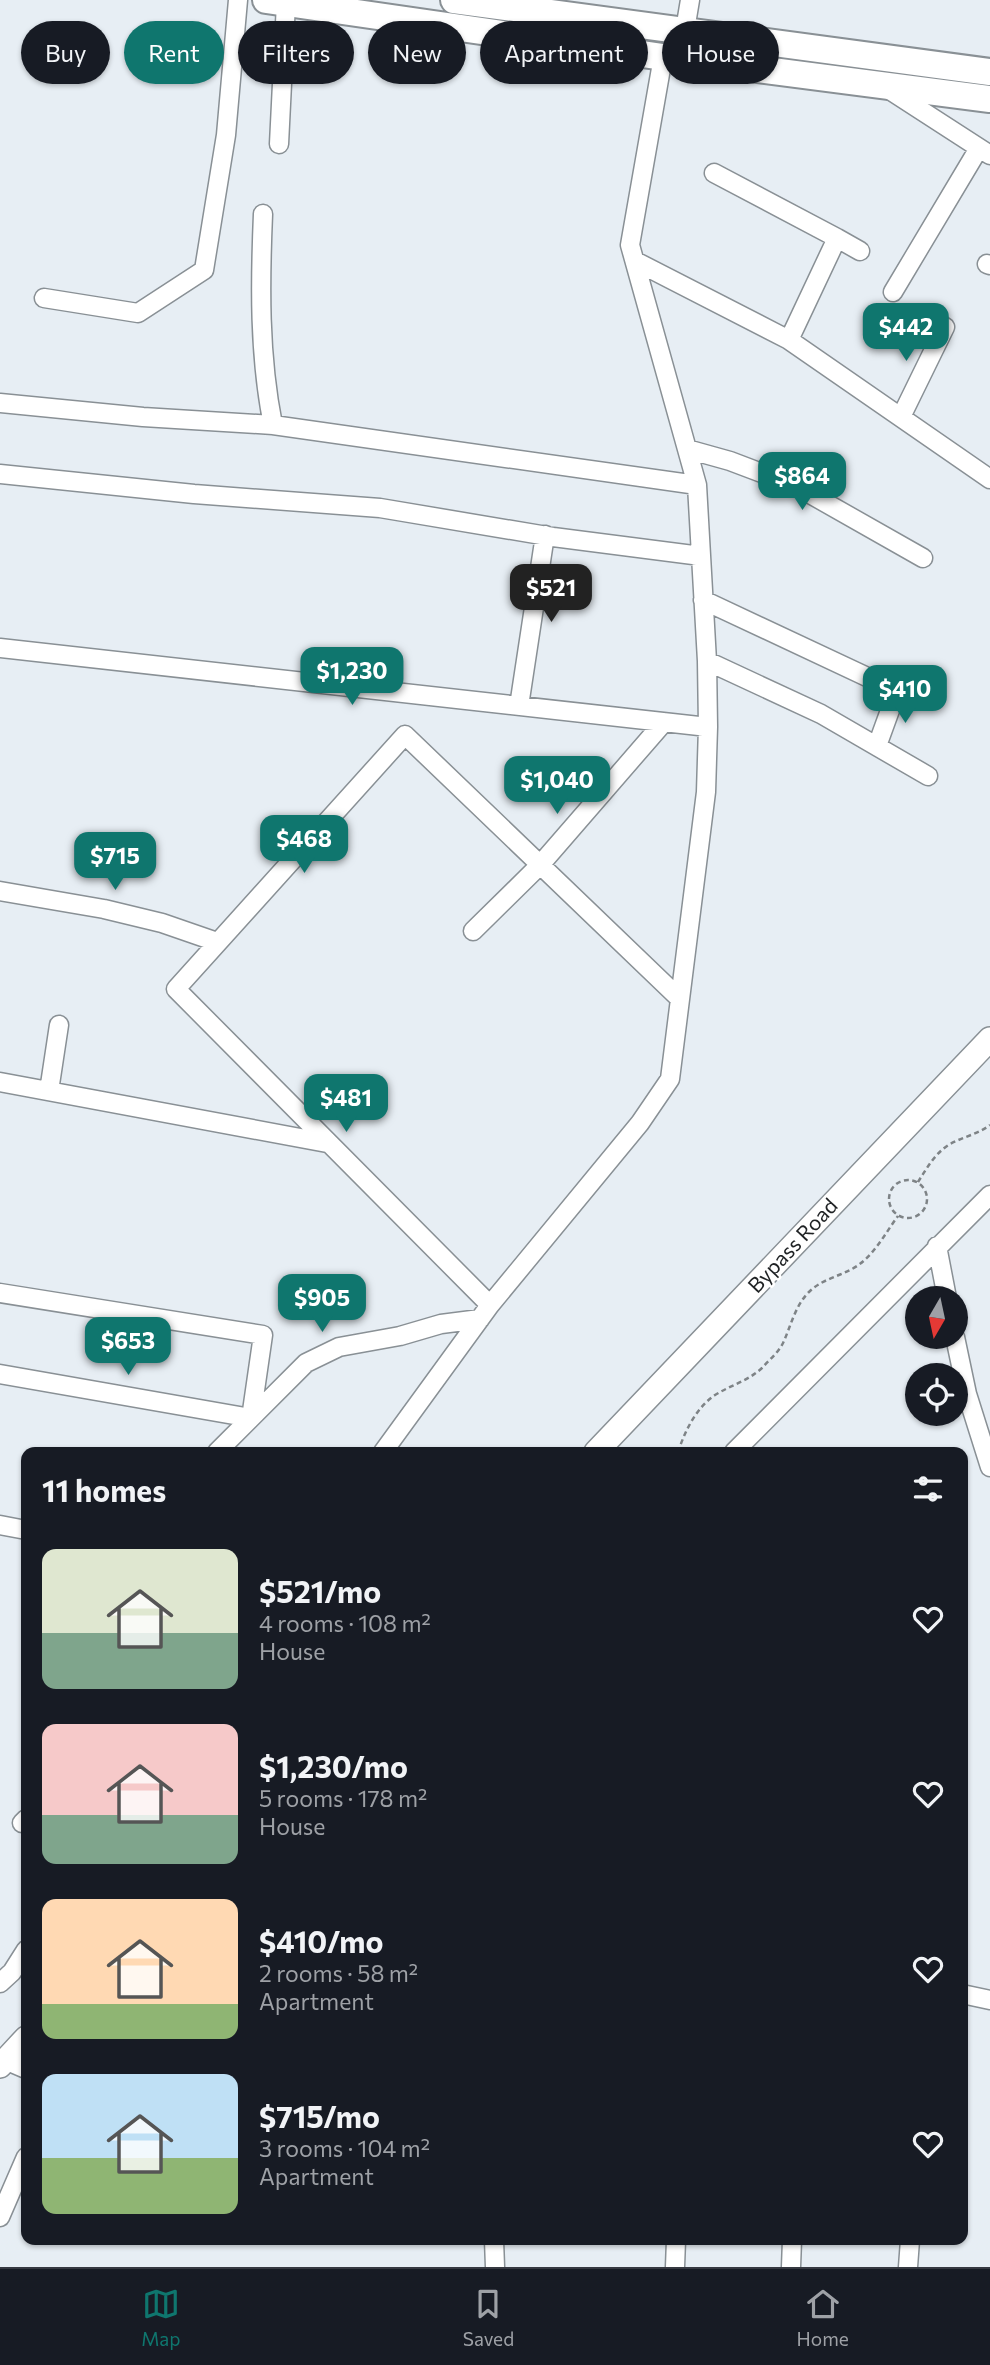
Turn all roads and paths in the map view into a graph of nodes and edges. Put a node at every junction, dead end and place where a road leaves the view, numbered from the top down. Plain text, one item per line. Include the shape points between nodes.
1 (238, 0) edge
2 (454, 0) edge
3 (690, 0) edge
4 (276, 1) edge
5 (686, 21) edge
6 (662, 27) edge
7 (779, 43) edge
8 (662, 57) edge
9 (662, 63) edge
10 (779, 72) edge
11 (990, 72) edge
12 (879, 84) junction
13 (990, 99) edge
14 (279, 144) dead end
15 (984, 152) edge
16 (714, 173) dead end
17 (263, 214) dead end
18 (837, 238) junction
19 (860, 251) dead end
20 (635, 261) junction
21 (892, 292) dead end
22 (44, 298) dead end
23 (945, 327) dead end
24 (789, 340) junction
25 (0, 403) edge
26 (901, 417) junction
27 (273, 425) junction
28 (687, 449) junction
29 (0, 474) edge
30 (990, 479) edge
31 (697, 485) junction
32 (545, 535) junction
33 (701, 556) junction
34 (923, 558) dead end
35 (704, 600) junction
36 (0, 648) edge
37 (707, 661) junction
38 (519, 706) junction
39 (664, 722) junction
40 (708, 727) junction
41 (877, 746) junction
42 (928, 776) dead end
43 (540, 865) junction
44 (0, 891) edge
45 (473, 932) dead end
46 (217, 942) junction
47 (680, 999) junction
48 (59, 1025) dead end
49 (990, 1039) edge
50 (0, 1082) edge
51 (50, 1091) junction
52 (990, 1125) edge
53 (327, 1143) junction
54 (918, 1182) junction
55 (990, 1195) edge
56 (898, 1216) junction
57 (937, 1246) junction
58 (945, 1286) edge
59 (0, 1293) edge
60 (485, 1312) junction
61 (958, 1349) edge
62 (0, 1374) edge
63 (251, 1418) junction
64 (222, 1447) edge
65 (387, 1447) edge
66 (601, 1447) edge
67 (680, 1447) edge
68 (739, 1447) edge
69 (990, 1467) edge
70 (0, 1525) edge
71 (21, 1529) edge
72 (21, 1958) edge
73 (0, 1983) edge
74 (968, 1995) edge
75 (990, 2000) edge
76 (21, 2046) edge
77 (10, 2065) edge
78 (21, 2177) edge
79 (0, 2217) edge
80 (494, 2245) edge
81 (676, 2245) edge
82 (792, 2245) edge
83 (910, 2245) edge
84 (495, 2267) edge
85 (675, 2267) edge
86 (791, 2267) edge
87 (908, 2267) edge

1 - 22 street via 226,135 204,270 138,313
2 - 6 highway
3 - 5 street
4 - 8 highway
4 - 14 street
7 - 11 highway
9 - 20 street via 631,244
10 - 12 highway
12 - 13 highway
12 - 15 street
15 - 21 street
16 - 18 street
17 - 27 street via 261,309 265,386
18 - 19 street
18 - 24 street
20 - 24 street
20 - 28 street
23 - 26 street
24 - 26 street
25 - 27 street
26 - 30 street
27 - 31 street
28 - 31 street
28 - 34 street via 796,486
29 - 32 street via 380,508
31 - 33 street
32 - 33 street
32 - 38 street
33 - 35 street
35 - 37 street
35 - 41 street via 897,691
36 - 38 street
37 - 40 street
37 - 41 street via 821,714
38 - 39 street
39 - 40 street
39 - 43 street
40 - 47 street via 706,792
41 - 42 street
43 - 45 street
43 - 46 street via 405,735
43 - 47 street
44 - 46 street via 104,909
46 - 53 street via 176,989
47 - 60 street via 670,1079 640,1123
48 - 51 street
49 - 66 main road, Bypass Road
50 - 51 street
51 - 53 street
52 - 54 path via 933,1157
53 - 60 street
54 - 56 path via 926,1193 923,1212 911,1218
54 - 56 path via 905,1180 893,1186 888,1199
55 - 57 street
56 - 67 path via 857,1266 809,1293 779,1350 746,1380 714,1396 688,1427
57 - 58 street
57 - 68 street
59 - 63 street via 263,1335
60 - 63 street via 340,1347 306,1363
60 - 65 street
61 - 69 street
62 - 63 street
63 - 64 street
70 - 71 street
72 - 73 street
74 - 75 street
76 - 77 main road
78 - 79 street
80 - 84 street
81 - 85 street
82 - 86 street
83 - 87 street

